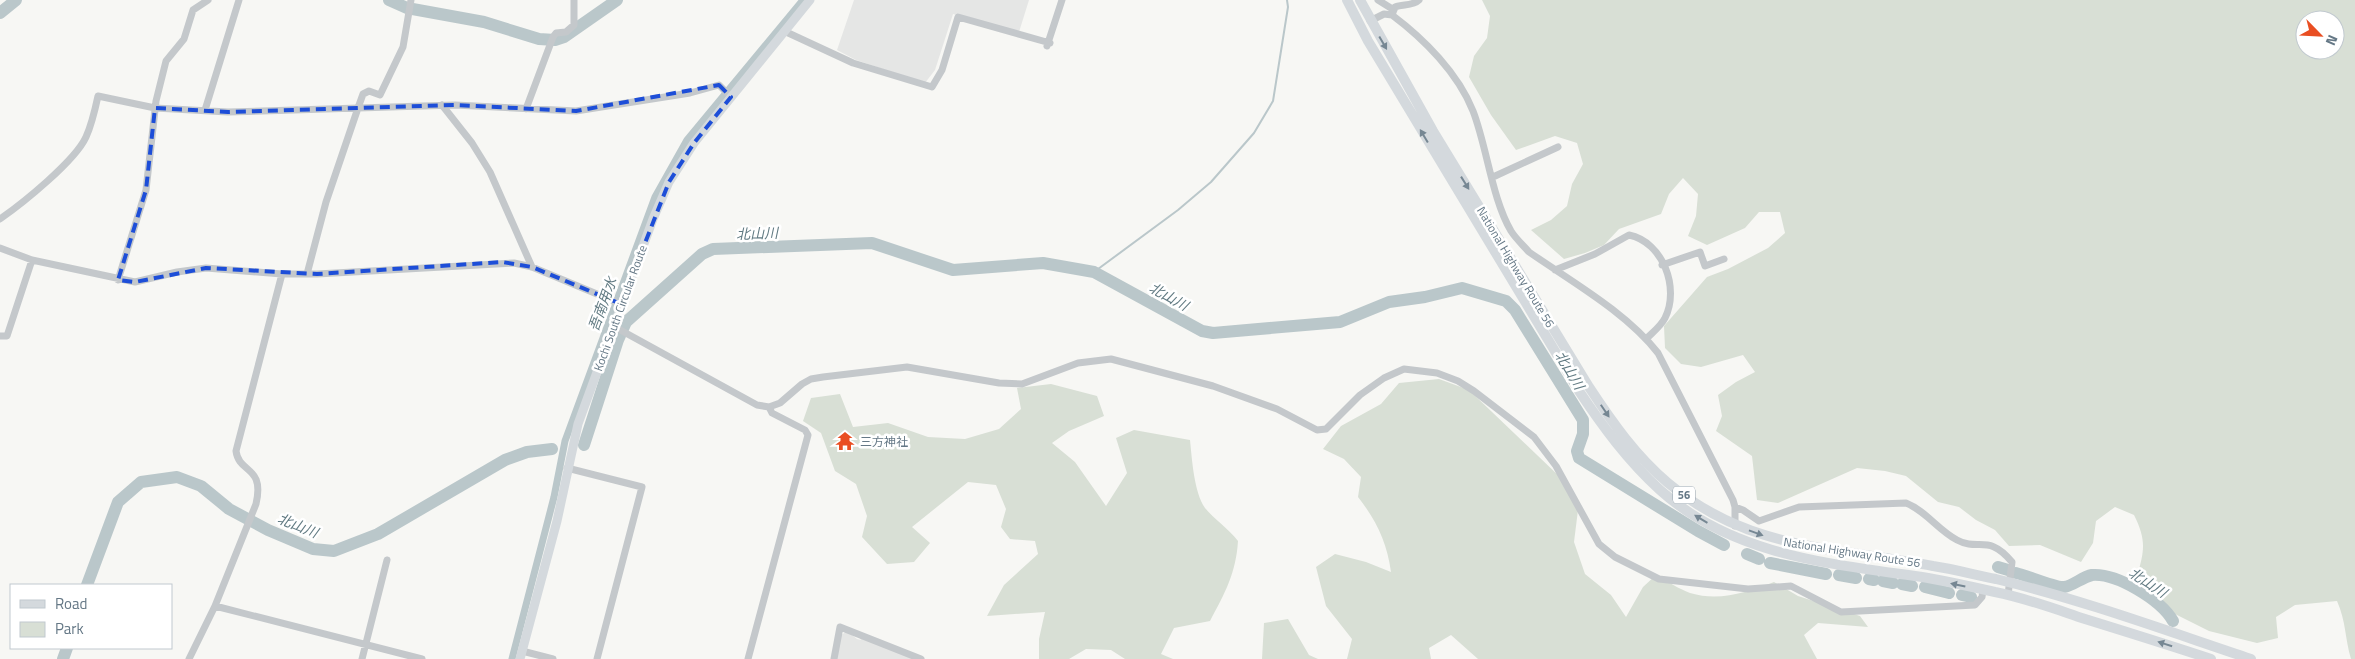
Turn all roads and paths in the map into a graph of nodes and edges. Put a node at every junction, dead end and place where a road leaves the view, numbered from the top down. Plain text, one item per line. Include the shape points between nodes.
1 (208, 0) edge
2 (239, 0) edge
3 (574, 0) edge
4 (810, 0) edge
5 (1062, 0) edge
6 (1347, 0) edge
7 (1360, 0) edge
8 (1378, 0) edge
9 (1419, 0) edge
10 (411, 2) edge
11 (1393, 13) junction
12 (1370, 21) junction
13 (784, 31) junction
14 (728, 94) junction
15 (442, 106) junction
16 (155, 108) junction
17 (358, 108) junction
18 (526, 108) junction
19 (205, 110) junction
20 (1558, 147) dead end
21 (1493, 177) junction
22 (0, 218) edge
23 (1511, 231) junction
24 (1498, 237) junction
25 (1489, 244) junction
26 (0, 248) edge
27 (1724, 259) dead end
28 (32, 260) junction
29 (1662, 265) junction
30 (532, 267) junction
31 (1555, 270) junction
32 (282, 274) junction
33 (307, 274) junction
34 (118, 280) junction
35 (618, 302) junction
36 (616, 327) junction
37 (0, 336) edge
38 (1647, 338) junction
39 (769, 407) junction
40 (568, 468) junction
41 (1735, 507) junction
42 (1735, 525) junction
43 (1733, 536) junction
44 (387, 560) dead end
45 (2011, 583) junction
46 (1983, 590) junction
47 (2008, 595) junction
48 (215, 606) junction
49 (365, 644) junction
50 (521, 655) edge
51 (190, 659) edge
52 (362, 659) edge
53 (422, 659) edge
54 (553, 659) edge
55 (597, 659) edge
56 (748, 659) edge
57 (834, 659) edge
58 (921, 659) edge
59 (2211, 659) edge
60 (2251, 659) edge

1 - 16 street via 193,10 184,38 166,61
2 - 19 street
3 - 18 street via 574,25 566,32 556,33
4 - 13 main road, Kochi South Circular Route
5 - 13 street via 1048,45 958,17 942,70 932,87 854,63
25 -> 6 highway, National Highway Route 56 / 56
7 - 12 highway, National Highway Route 56 / 56
8 - 11 street
9 - 11 street via 1395,7
10 - 17 street via 399,57 380,95 370,91 363,94
11 - 12 street
11 - 21 street via 1459,83 1473,111
12 -> 24 highway, National Highway Route 56 / 56
13 - 14 main road, Kochi South Circular Route
14 - 18 street via 719,85 690,93 576,110
14 - 35 main road, Kochi South Circular Route via 669,182
15 - 17 street
15 - 18 street
15 - 30 street via 490,172
16 - 19 street
16 - 22 street via 98,96 86,137 78,149 17,207
16 - 34 street via 146,190
17 - 19 street
17 - 33 street via 326,202
20 - 21 street
21 - 23 street
23 - 24 street
23 - 31 street via 1529,252
24 - 25 street
24 -> 42 highway, National Highway Route 56 / 56 via 1616,428 1667,482 1708,511
43 -> 25 highway, National Highway Route 56 / 56 via 1702,520 1661,491 1609,435
26 - 28 street
27 - 29 street via 1705,266 1700,252
28 - 34 street
28 - 37 street via 6,336
29 - 31 street via 1650,245 1629,234 1595,254
29 - 38 street via 1672,286 1672,298 1664,321
30 - 33 street via 502,262
30 - 35 street
31 - 38 street
32 - 33 street
32 - 34 street via 217,268 177,272 135,282
32 - 48 street via 236,452 237,458 258,481 259,490
35 - 36 main road, Kochi South Circular Route
36 - 39 street via 757,405
36 - 40 main road, Kochi South Circular Route via 578,424
38 - 41 street via 1668,369
39 - 46 street via 780,403 811,379 823,377 907,367 1022,384 1078,363 1111,359 1213,386 1277,409 1317,430 1326,429 1360,395 1384,378 1404,369 1420,370 1458,381 1528,431 1556,466 1599,544 1614,557 1659,579 1748,589 1791,586 1841,612 1976,605
39 - 56 street via 772,413 805,430 808,435
40 - 50 main road, Kochi South Circular Route
40 - 55 street via 642,487
41 - 42 street
41 - 45 street via 1759,521 1799,507 1906,503 1957,540 1990,544 2003,551 2012,562
42 - 43 street
42 -> 45 highway, National Highway Route 56 / 56 via 1774,540 1807,547 1933,566
46 -> 43 highway, National Highway Route 56 / 56 via 1803,558
44 - 49 street
45 - 47 street
45 - 60 highway, National Highway Route 56 / 56 via 2073,600
46 - 47 highway, National Highway Route 56 / 56
59 -> 47 highway, National Highway Route 56 / 56
48 - 49 street
48 - 51 street
49 - 52 street
49 - 53 street
50 - 54 street
57 - 58 street via 840,627

